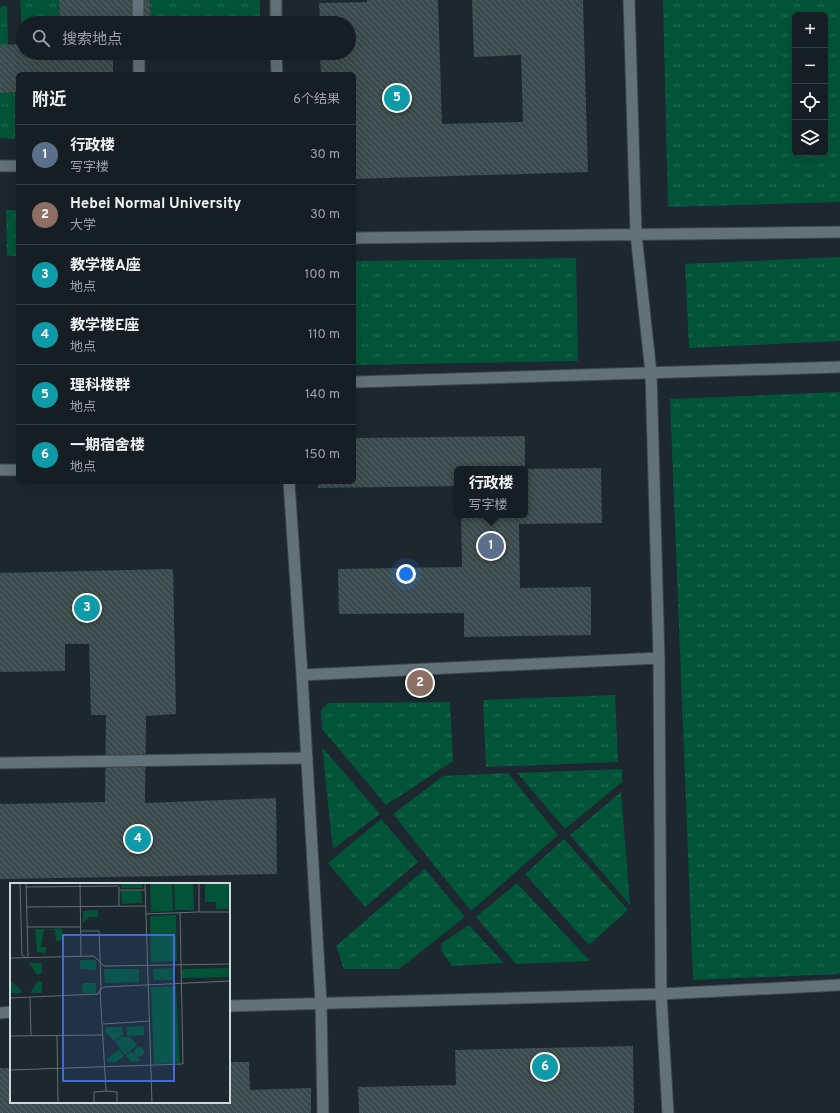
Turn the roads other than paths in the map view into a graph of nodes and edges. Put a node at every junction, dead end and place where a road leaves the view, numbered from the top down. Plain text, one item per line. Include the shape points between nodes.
1 (138, 0) edge
2 (276, 0) edge
3 (630, 0) edge
4 (138, 16) edge
5 (276, 16) edge
6 (139, 60) edge
7 (276, 60) edge
8 (139, 72) edge
9 (277, 72) edge
10 (0, 166) edge
11 (16, 166) edge
12 (840, 232) edge
13 (636, 234) junction
14 (356, 238) edge
15 (840, 367) edge
16 (651, 373) junction
17 (356, 382) edge
18 (0, 470) edge
19 (16, 470) edge
20 (289, 484) edge
21 (659, 658) junction
22 (302, 675) junction
23 (307, 758) junction
24 (0, 764) edge
25 (840, 985) edge
26 (660, 994) junction
27 (320, 1003) junction
28 (230, 1006) edge
29 (10, 1012) edge
30 (0, 1013) edge
31 (323, 1113) edge
32 (668, 1113) edge

1 - 4 street
2 - 5 street
3 - 13 street
6 - 8 street
7 - 9 street
10 - 11 street
12 - 13 street
13 - 14 street
13 - 16 street
15 - 16 street
16 - 17 street
16 - 21 street
18 - 19 street
20 - 22 street
21 - 22 street
21 - 26 street
22 - 23 street
23 - 24 street
23 - 27 street
25 - 26 street
26 - 27 street
26 - 32 street
27 - 28 street
27 - 31 street
29 - 30 street

